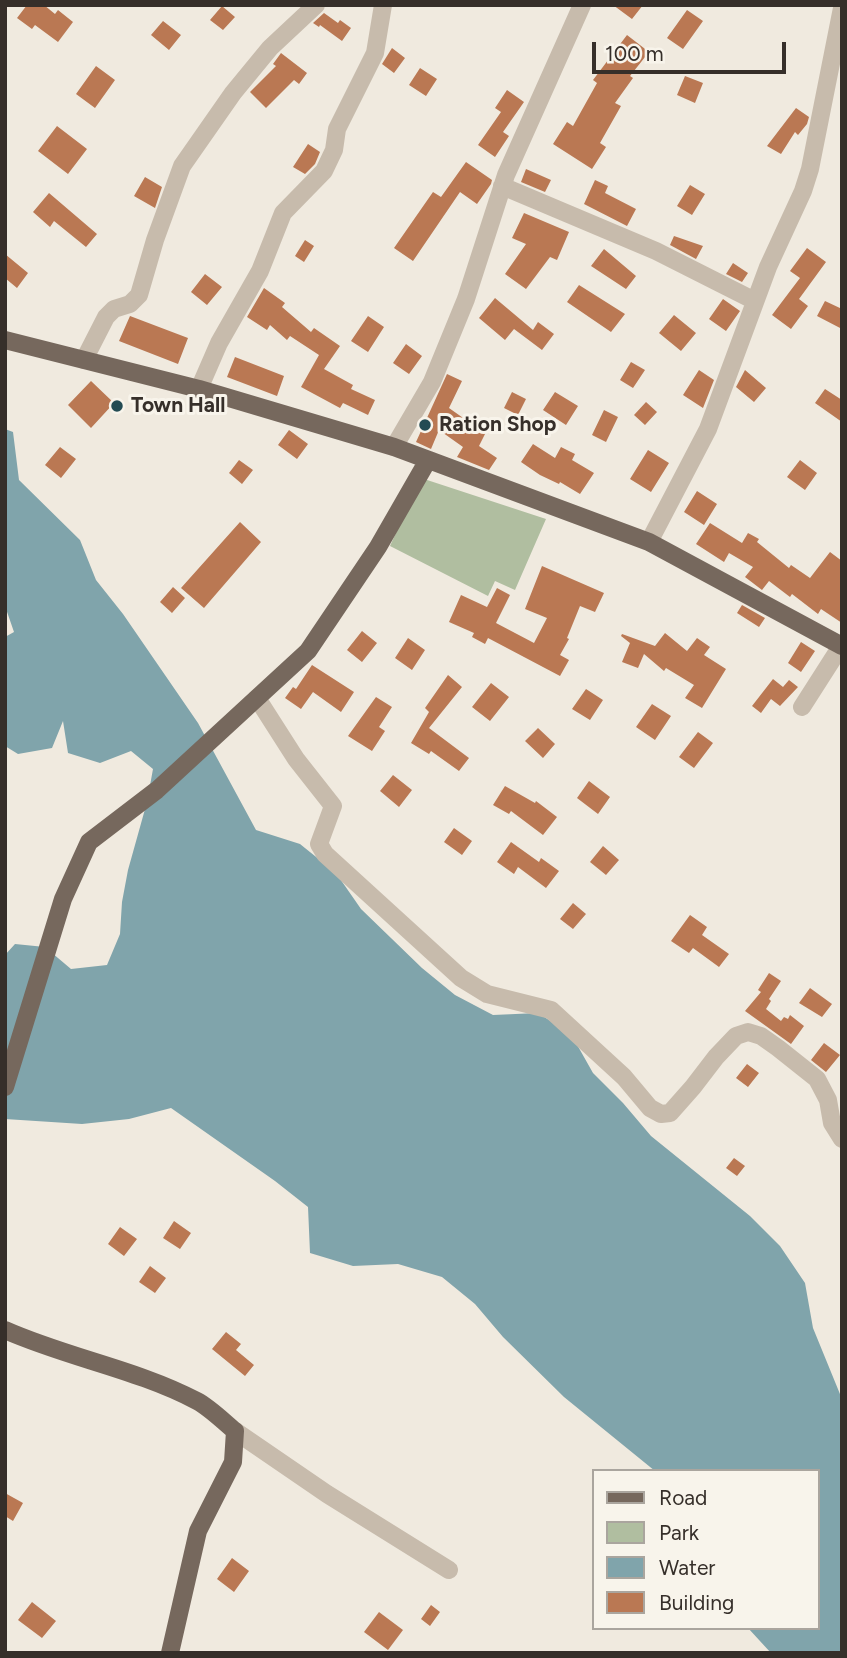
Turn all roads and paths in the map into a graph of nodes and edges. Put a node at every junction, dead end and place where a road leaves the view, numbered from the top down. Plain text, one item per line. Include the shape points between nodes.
1 (316, 5) edge
2 (383, 5) edge
3 (582, 5) edge
4 (842, 8) edge
5 (502, 186) junction
6 (755, 301) junction
7 (5, 340) edge
8 (84, 360) junction
9 (199, 389) junction
10 (394, 447) junction
11 (428, 460) junction
12 (649, 542) junction
13 (841, 646) edge
14 (257, 698) junction
15 (802, 708) dead end
16 (5, 1087) edge
17 (842, 1139) edge
18 (5, 1330) edge
19 (234, 1431) junction
20 (449, 1570) dead end
21 (170, 1653) edge

1 - 8 street via 262,57 182,166 139,295 106,317
2 - 9 street via 375,53 337,129 324,171 283,213 260,271
3 - 5 street
4 - 6 street via 810,169
5 - 6 street via 656,251
5 - 10 street via 442,358
6 - 12 street via 708,429
7 - 8 main road
8 - 9 main road
9 - 10 main road
10 - 11 main road
11 - 12 main road
11 - 14 main road via 378,547 308,652
12 - 13 main road
13 - 15 street
14 - 16 main road via 157,790 89,842 63,899
14 - 17 street via 296,759 334,806 319,844 325,854 461,978 487,994 551,1010 661,1114 680,1104 736,1036 748,1032 761,1036 817,1079
18 - 19 main road via 107,1364 199,1402
19 - 20 street
19 - 21 main road via 233,1462 198,1531

